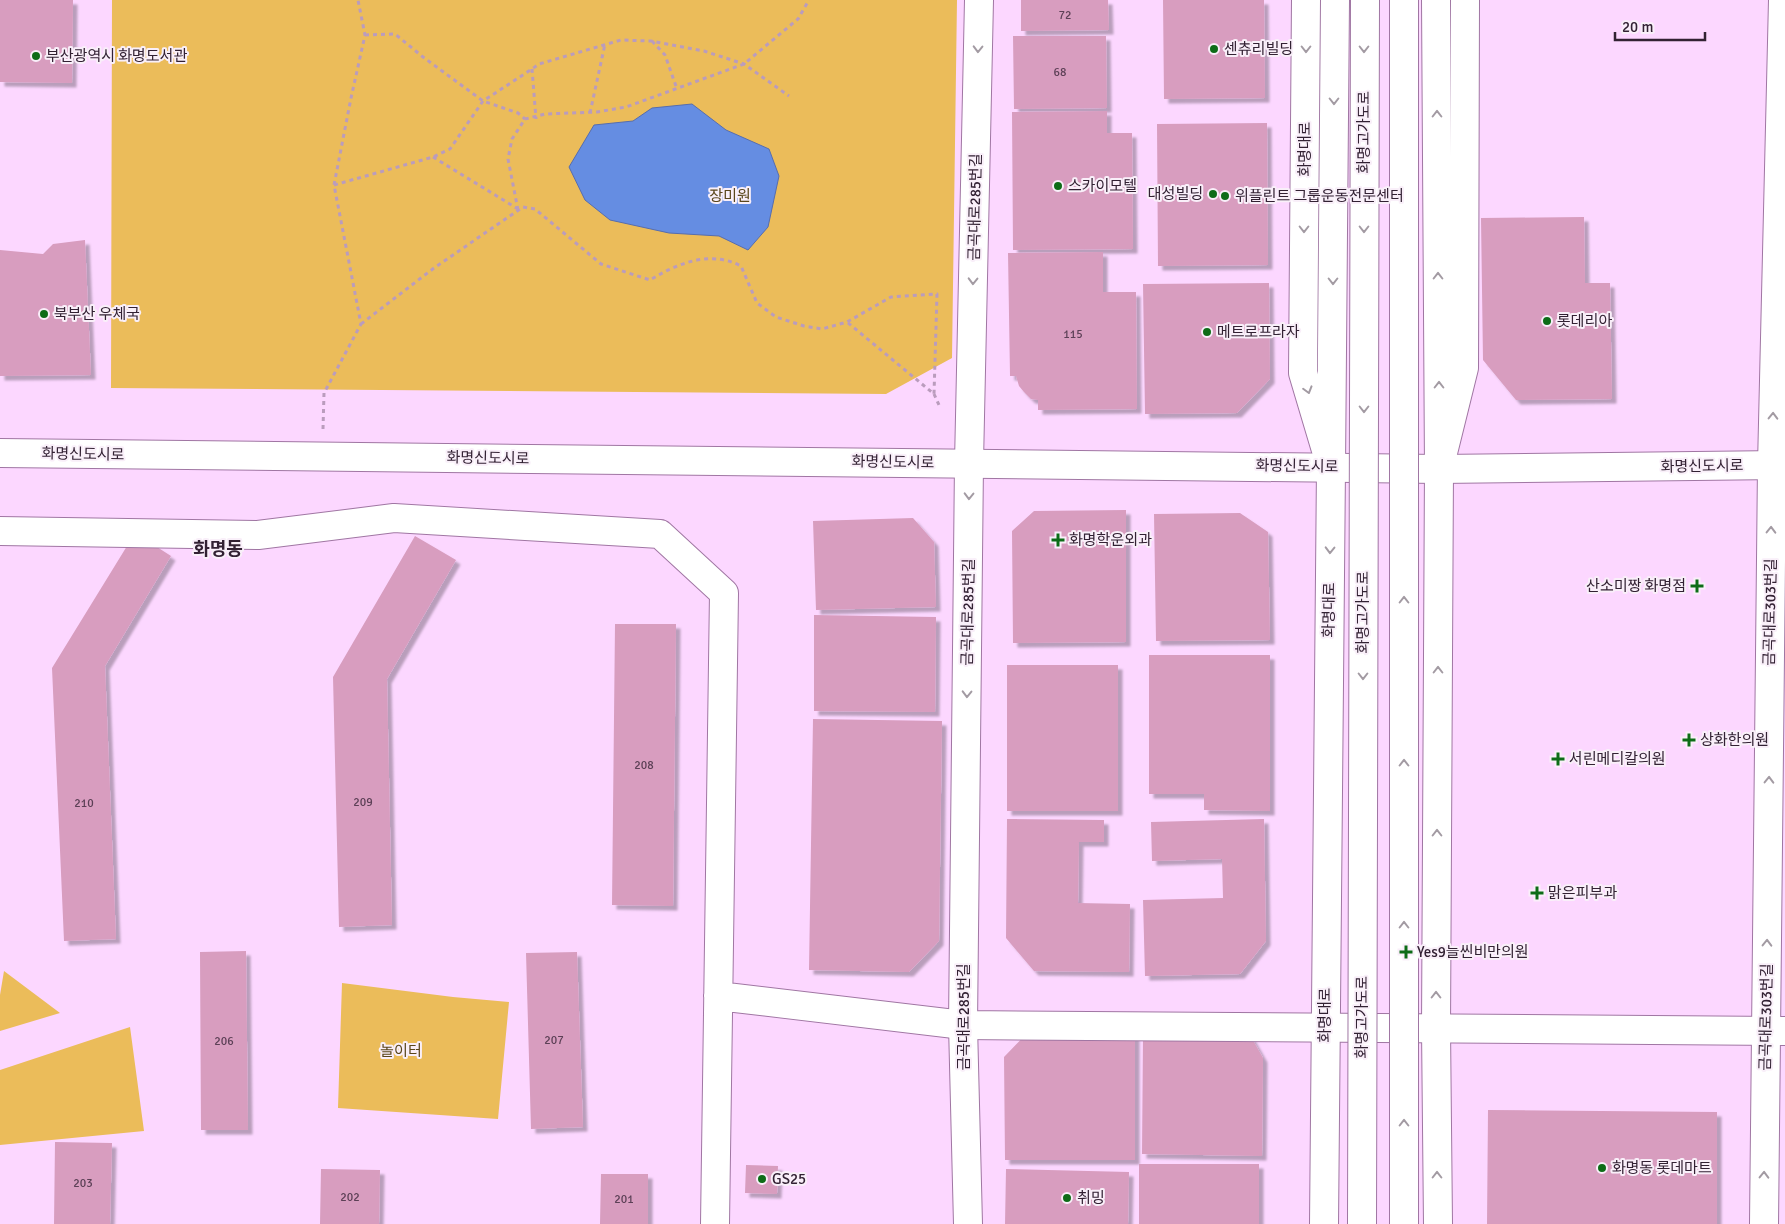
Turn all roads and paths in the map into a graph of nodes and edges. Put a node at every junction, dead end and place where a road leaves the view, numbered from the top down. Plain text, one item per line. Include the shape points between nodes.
1 (358, 0) edge
2 (809, 0) edge
3 (979, 0) edge
4 (1306, 0) edge
5 (1335, 0) edge
6 (1364, 0) edge
7 (1404, 0) edge
8 (1436, 0) edge
9 (1464, 0) edge
10 (1783, 0) edge
11 (365, 35) junction
12 (651, 41) junction
13 (605, 44) junction
14 (744, 64) junction
15 (532, 69) junction
16 (677, 89) junction
17 (789, 96) dead end
18 (483, 101) junction
19 (590, 113) junction
20 (526, 119) junction
21 (536, 119) dead end
22 (433, 157) junction
23 (334, 185) junction
24 (518, 210) junction
25 (847, 322) junction
26 (361, 324) junction
27 (0, 453) edge
28 (322, 456) junction
29 (970, 463) junction
30 (1778, 465) edge
31 (1331, 467) junction
32 (1439, 469) junction
33 (0, 531) edge
34 (718, 996) junction
35 (963, 1025) junction
36 (1325, 1027) junction
37 (1436, 1028) junction
38 (1776, 1030) edge
39 (715, 1224) edge
40 (968, 1224) edge
41 (1324, 1224) edge
42 (1362, 1224) edge
43 (1404, 1224) edge
44 (1438, 1224) edge
45 (1764, 1224) edge

1 - 11 path
2 - 14 path via 798,19
3 -> 29 main road, 금곡대로285번길
4 -> 31 main road, 화명대로 via 1303,373
5 -> 31 main road
6 -> 42 main road, 화명고가도로, bridge
43 -> 7 main road, bridge
32 -> 8 main road
9 - 32 main road via 1464,368
30 -> 10 main road, 금곡대로303번길
11 - 18 path via 395,34
11 - 23 path
12 - 13 path via 621,40
12 - 14 path via 704,51
12 - 16 path via 665,54
13 - 15 path
13 - 19 path
14 - 16 path
14 - 17 path
15 - 18 path
15 - 21 path
16 - 19 path via 626,107
18 - 20 path
18 - 22 path via 450,149
19 - 20 path via 545,114
20 - 24 path via 512,139 508,159
22 - 23 path
22 - 24 path
23 - 26 path
24 - 25 path via 523,207 535,209 601,264 630,275 650,280 685,262 705,258 731,260 741,266 757,303 776,317 822,329
24 - 26 path
25 - 25 path via 896,362 934,394 937,294 891,297
26 - 28 path via 324,393
27 - 28 main road, 화명신도시로
28 - 29 main road, 화명신도시로
29 - 31 main road, 화명신도시로
29 -> 35 main road, 금곡대로285번길
30 - 32 main road, 화명신도시로
38 -> 30 main road, 금곡대로303번길
31 - 32 main road, 화명신도시로
31 -> 36 main road, 화명대로
37 -> 32 main road
33 - 34 main road via 258,535 394,518 660,534 724,593
34 - 35 main road
34 - 39 main road
35 - 36 main road
35 - 40 main road, 금곡대로285번길
36 - 37 main road
36 - 41 main road, 화명대로
37 - 38 main road
44 -> 37 main road
45 -> 38 main road, 금곡대로303번길

